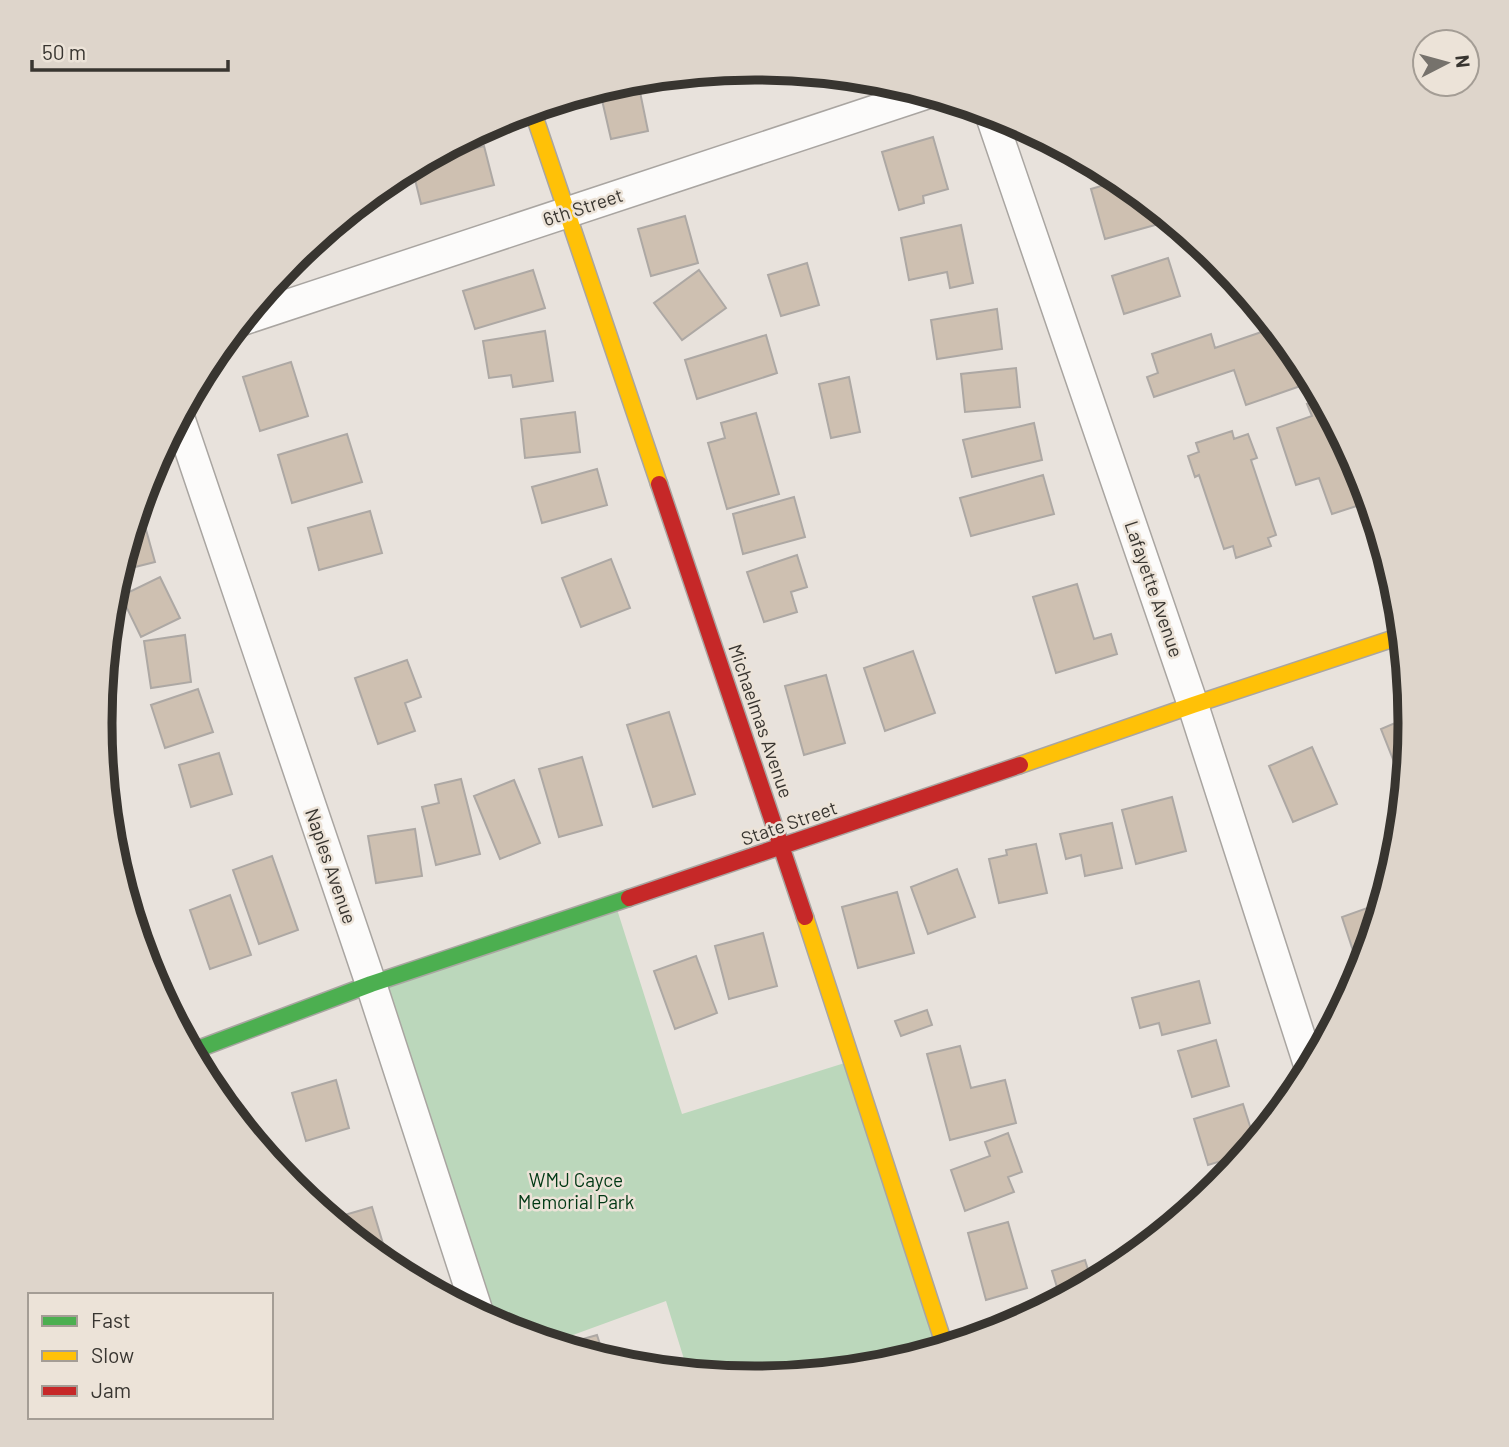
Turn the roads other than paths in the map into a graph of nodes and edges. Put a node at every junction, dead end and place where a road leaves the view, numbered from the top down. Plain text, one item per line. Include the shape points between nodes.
1 (909, 99) edge
2 (536, 119) edge
3 (995, 127) edge
4 (567, 212) junction
5 (259, 314) edge
6 (183, 429) edge
7 (1392, 639) edge
8 (1193, 705) junction
9 (782, 847) junction
10 (372, 984) junction
11 (200, 1048) edge
12 (1305, 1054) edge
13 (475, 1302) edge
14 (942, 1338) edge

1 - 4 street, 6th Street
2 - 4 street, Michaelmas Avenue
3 - 8 street, Lafayette Avenue
4 - 5 street, 6th Street
4 - 9 street, Michaelmas Avenue
6 - 10 street, Naples Avenue
7 - 8 street, State Street
8 - 9 street, State Street
8 - 12 street, Lafayette Avenue
9 - 10 street, State Street
9 - 14 street, Michaelmas Avenue
10 - 11 street, State Street
10 - 13 street, Naples Avenue

